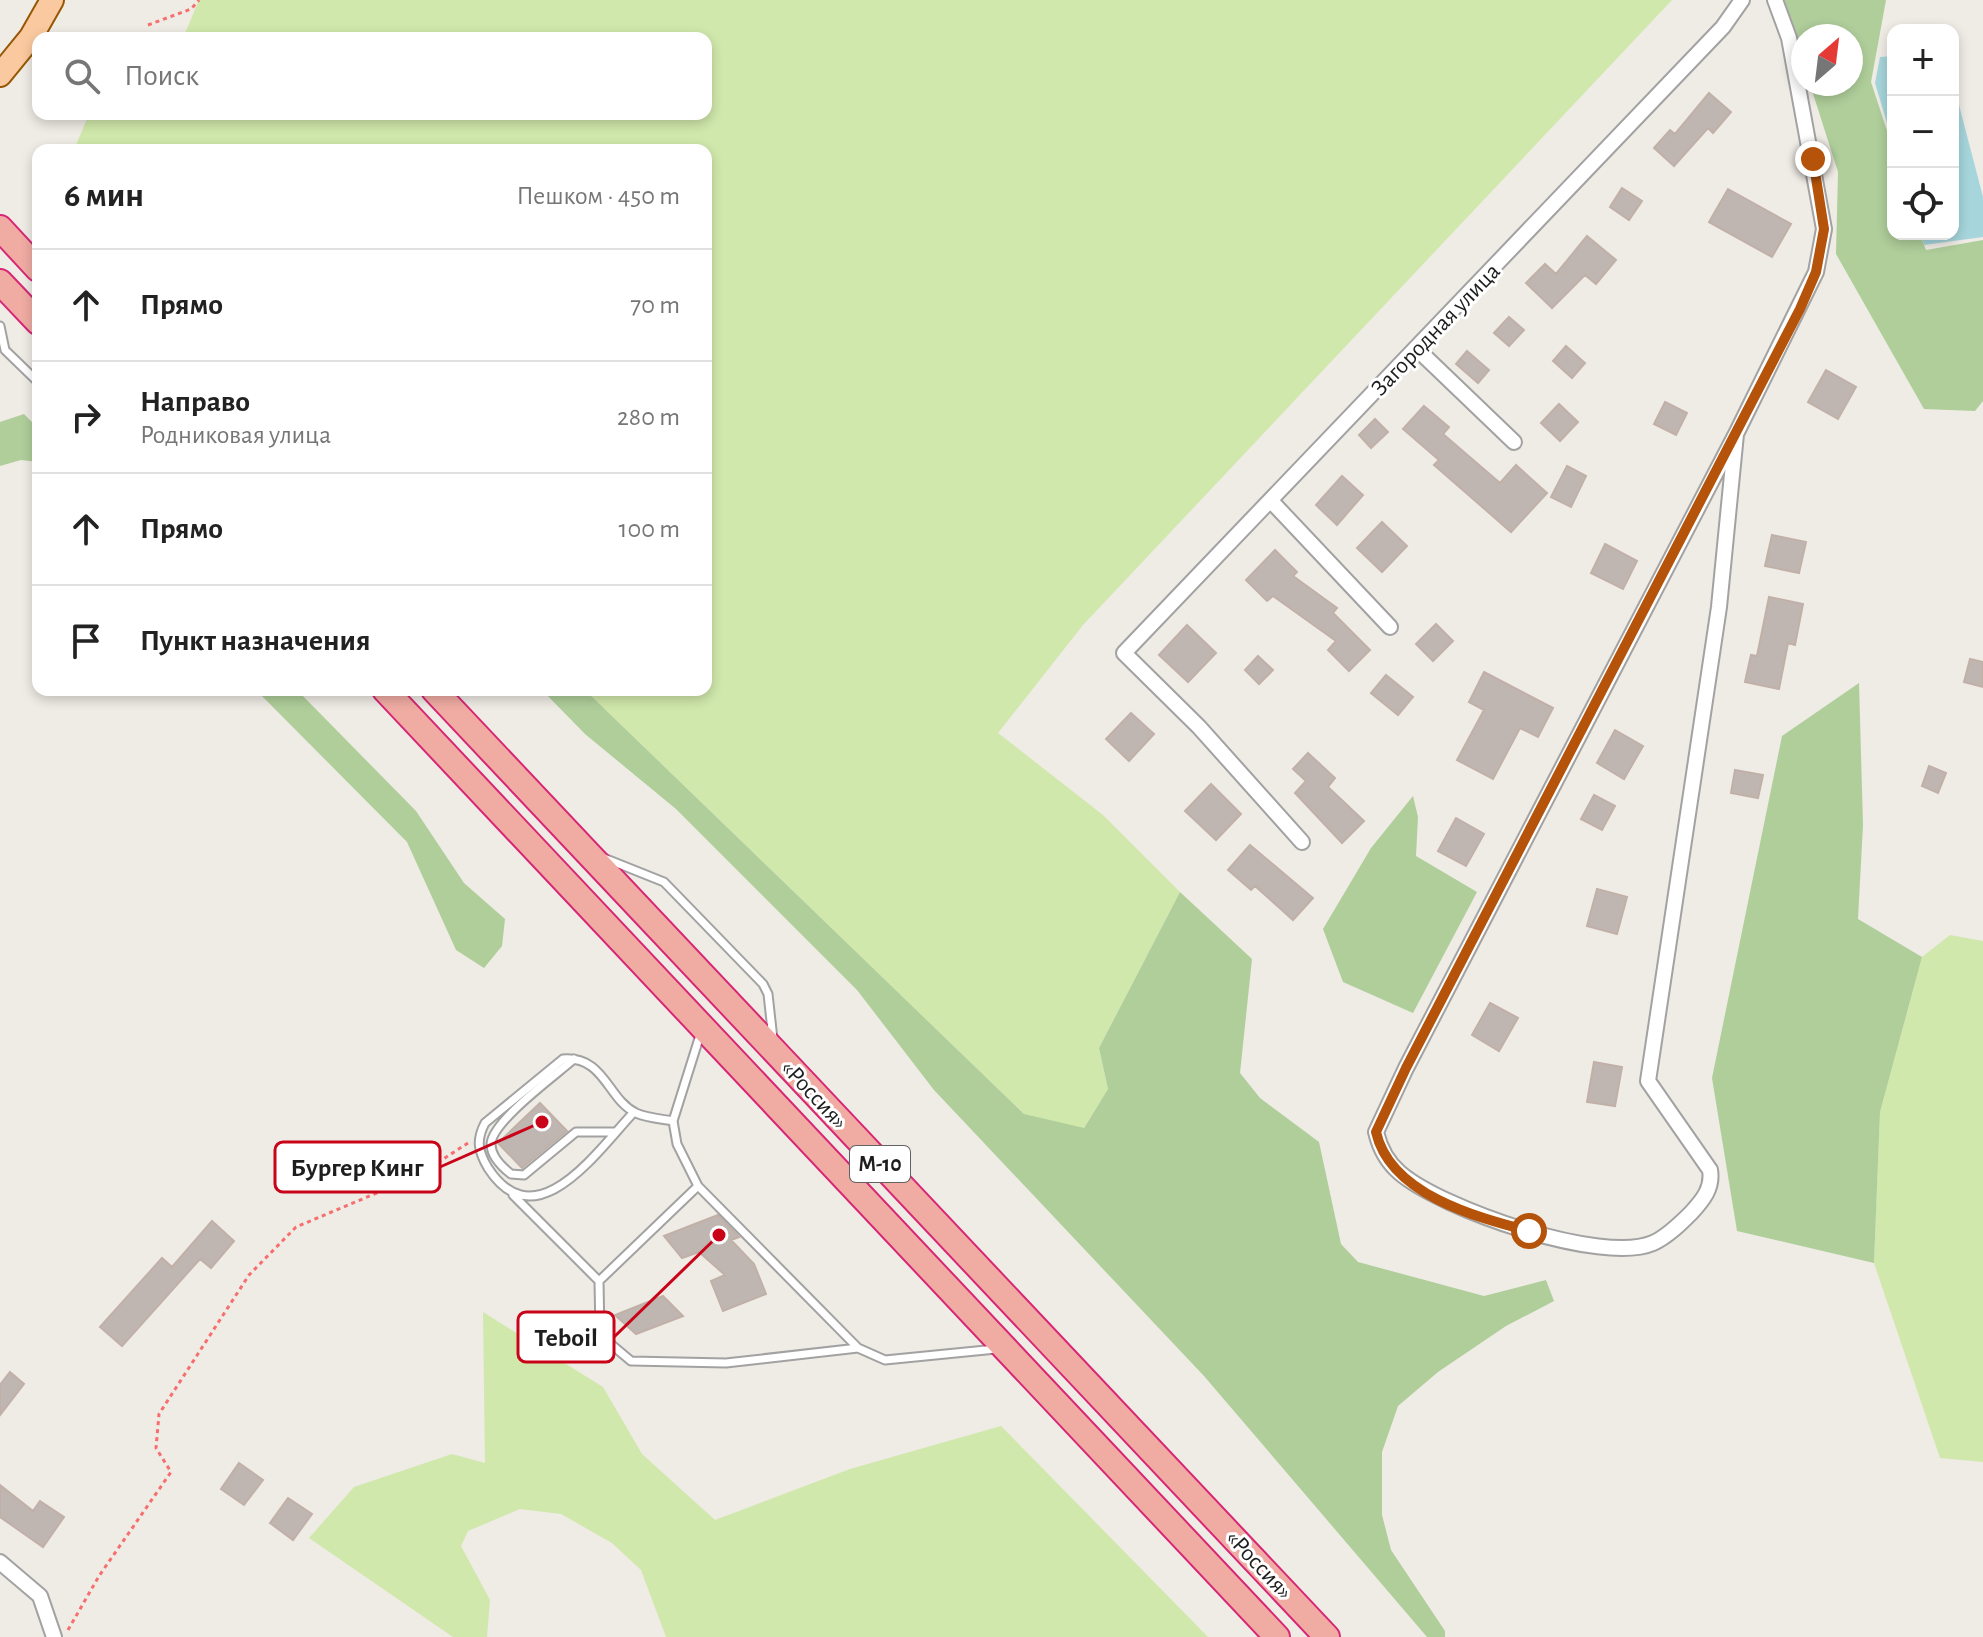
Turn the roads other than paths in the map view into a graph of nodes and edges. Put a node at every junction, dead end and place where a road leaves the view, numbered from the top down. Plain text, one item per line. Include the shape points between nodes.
1 (52, 0) edge
2 (1742, 0) edge
3 (1775, 0) edge
4 (34, 32) edge
5 (32, 35) edge
6 (0, 75) edge
7 (0, 228) edge
8 (32, 263) edge
9 (0, 282) edge
10 (32, 316) edge
11 (0, 326) edge
12 (1417, 349) junction
13 (32, 376) edge
14 (1736, 434) junction
15 (1514, 442) dead end
16 (1272, 502) junction
17 (1390, 627) dead end
18 (391, 696) edge
19 (440, 696) edge
20 (1302, 842) dead end
21 (585, 851) junction
22 (703, 1026) junction
23 (775, 1053) junction
24 (576, 1058) junction
25 (634, 1112) junction
26 (673, 1121) junction
27 (615, 1132) junction
28 (698, 1186) junction
29 (509, 1191) junction
30 (599, 1281) junction
31 (1006, 1347) junction
32 (858, 1348) junction
33 (0, 1562) edge
34 (54, 1637) edge
35 (1277, 1637) edge
36 (1327, 1637) edge

1 - 4 main road
2 - 12 street, Загородная улица via 1723,27
3 - 14 street via 1789,38 1824,229 1816,272
5 - 6 main road
7 - 8 highway
9 - 10 highway
11 - 13 lane via 5,350
12 - 15 street
12 - 16 street, Загородная улица
14 - 14 street via 1719,607 1648,1081 1710,1170 1709,1189 1690,1214 1653,1244 1602,1245 1529,1231 1457,1207 1400,1173 1376,1132
16 - 17 street
16 - 20 street, Загородная улица via 1124,653
18 - 22 highway, «Россия» / М-10
19 - 21 highway, «Россия» / М-10
21 - 23 highway, «Россия» / М-10
21 - 23 lane via 664,882 763,984
22 - 26 lane
22 - 31 highway, «Россия» / М-10
23 - 36 highway, «Россия» / М-10
24 - 25 lane via 594,1068
24 - 27 lane via 501,1122 491,1150 511,1174 524,1175 576,1132
24 - 29 lane via 549,1066 485,1123 478,1137 480,1154
25 - 26 lane
25 - 27 lane
26 - 28 lane via 677,1144
27 - 29 lane via 566,1184 528,1198
28 - 30 lane
28 - 32 lane
29 - 30 lane
30 - 32 lane via 600,1335 631,1361 726,1363
31 - 32 lane via 885,1360
31 - 35 highway, «Россия» / М-10
33 - 34 street via 40,1596

